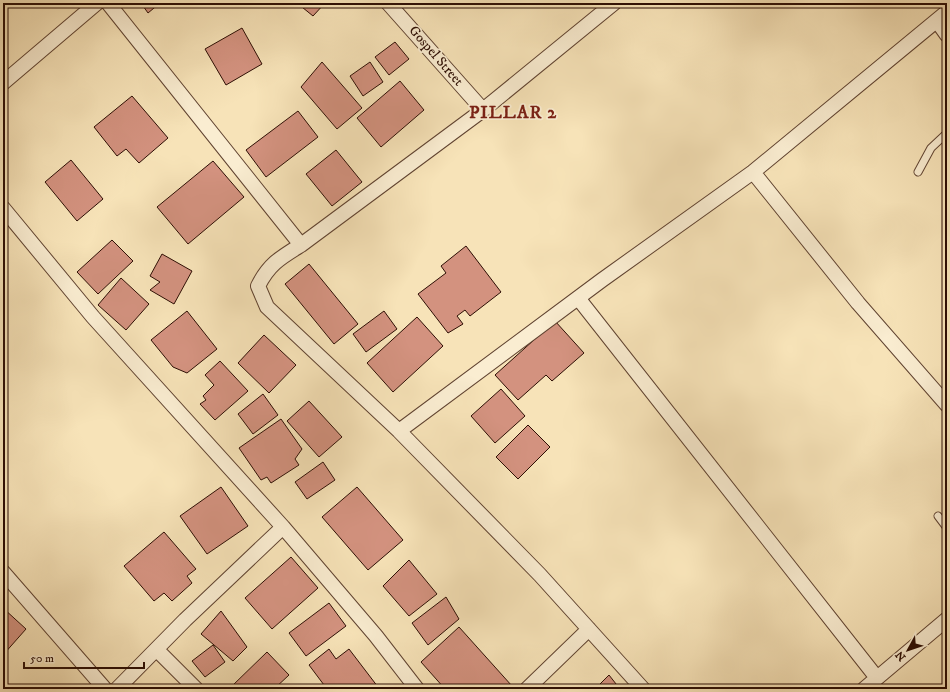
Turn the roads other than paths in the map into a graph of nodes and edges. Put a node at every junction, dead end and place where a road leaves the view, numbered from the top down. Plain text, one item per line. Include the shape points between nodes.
1 (96, 3) edge
2 (108, 3) edge
3 (388, 3) edge
4 (614, 3) edge
5 (942, 17) edge
6 (947, 35) edge
7 (3, 83) edge
8 (483, 110) junction
9 (947, 133) edge
10 (753, 172) junction
11 (918, 172) dead end
12 (3, 208) edge
13 (301, 245) junction
14 (578, 298) junction
15 (947, 405) edge
16 (399, 431) junction
17 (938, 516) dead end
18 (283, 527) junction
19 (947, 528) edge
20 (3, 572) edge
21 (947, 619) edge
22 (589, 630) junction
23 (157, 650) junction
24 (877, 678) junction
25 (104, 689) edge
26 (117, 689) edge
27 (196, 689) edge
28 (417, 689) edge
29 (527, 689) edge
30 (643, 689) edge
31 (864, 689) edge

1 - 7 street
2 - 13 street
3 - 8 street, Gospel Street
4 - 8 street
5 - 6 street
5 - 10 street
8 - 13 street
9 - 11 lane via 931,148
10 - 14 street
10 - 15 street via 863,309
12 - 18 street via 93,317
13 - 16 street via 280,257 265,271 258,286 267,307
14 - 16 street
14 - 24 street
16 - 22 street via 540,575
17 - 19 lane
18 - 23 street
18 - 28 street via 376,636
20 - 25 street
21 - 24 street
22 - 29 street
22 - 30 street
23 - 26 street
23 - 27 street
24 - 31 street

